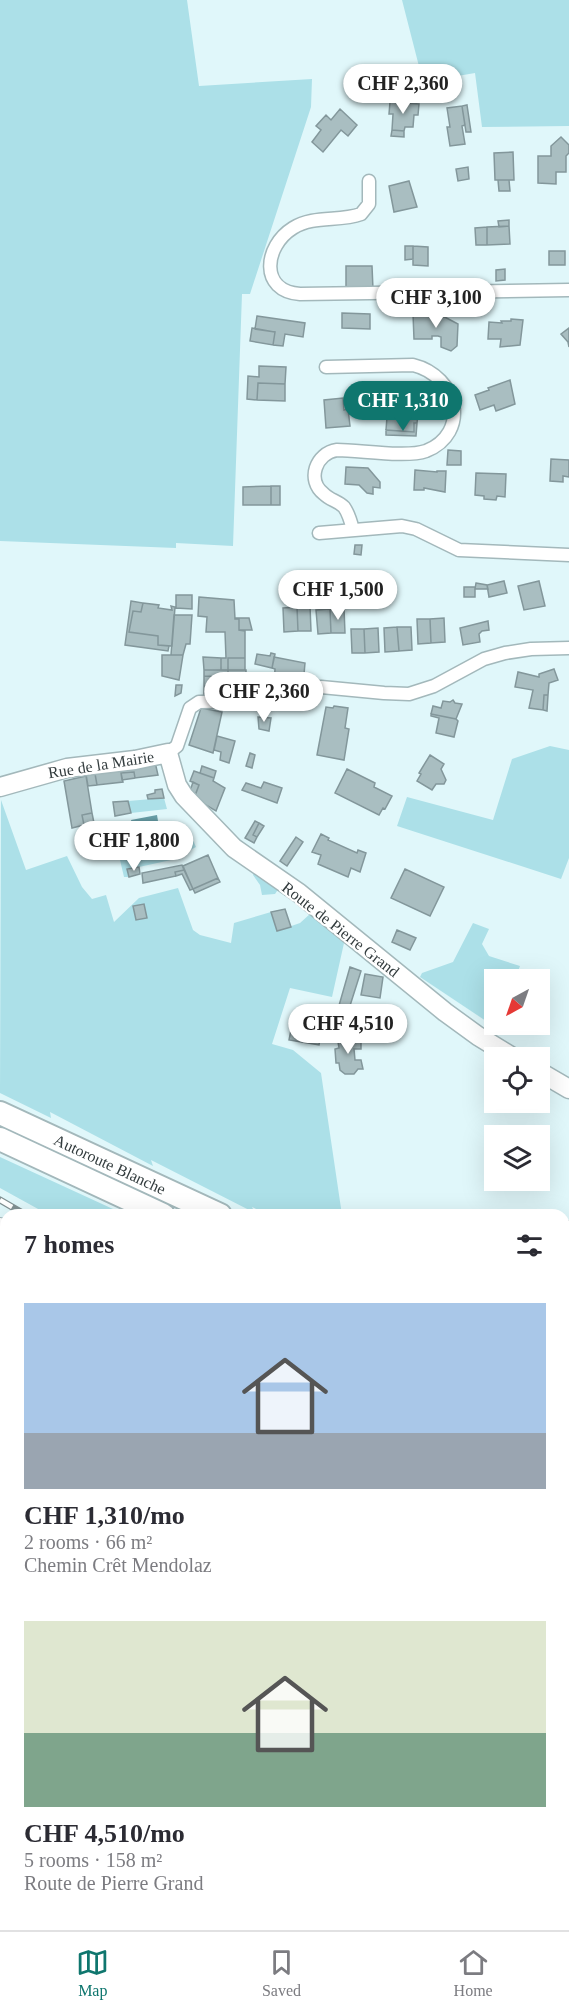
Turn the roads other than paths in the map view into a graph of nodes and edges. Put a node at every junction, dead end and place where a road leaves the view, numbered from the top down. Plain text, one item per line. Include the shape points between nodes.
1 (369, 181) dead end
2 (569, 290) edge
3 (326, 367) dead end
4 (353, 530) junction
5 (319, 533) dead end
6 (569, 555) edge
7 (569, 648) edge
8 (168, 753) junction
9 (0, 787) edge
10 (497, 1047) edge
11 (550, 1078) edge
12 (569, 1089) edge
13 (0, 1113) edge
14 (0, 1139) edge
15 (151, 1209) edge
16 (207, 1209) edge

1 - 2 street via 369,204 361,214 306,222 280,239 270,266 272,277 282,289 300,294
3 - 4 street via 420,367 443,382 453,405 449,430 428,450 337,450 320,459 315,468 316,483 324,494 342,505
4 - 5 street
4 - 6 street via 408,527 459,550
7 - 8 street via 505,652 409,694 321,687 252,701 196,703 190,708 177,746
8 - 9 street, Rue de la Mairie via 67,768
8 - 10 street, Route de Pierre Grand via 184,796 234,848 299,892 445,1012
11 - 12 street
13 - 16 highway, Autoroute Blanche
14 - 15 highway, Autoroute Blanche

